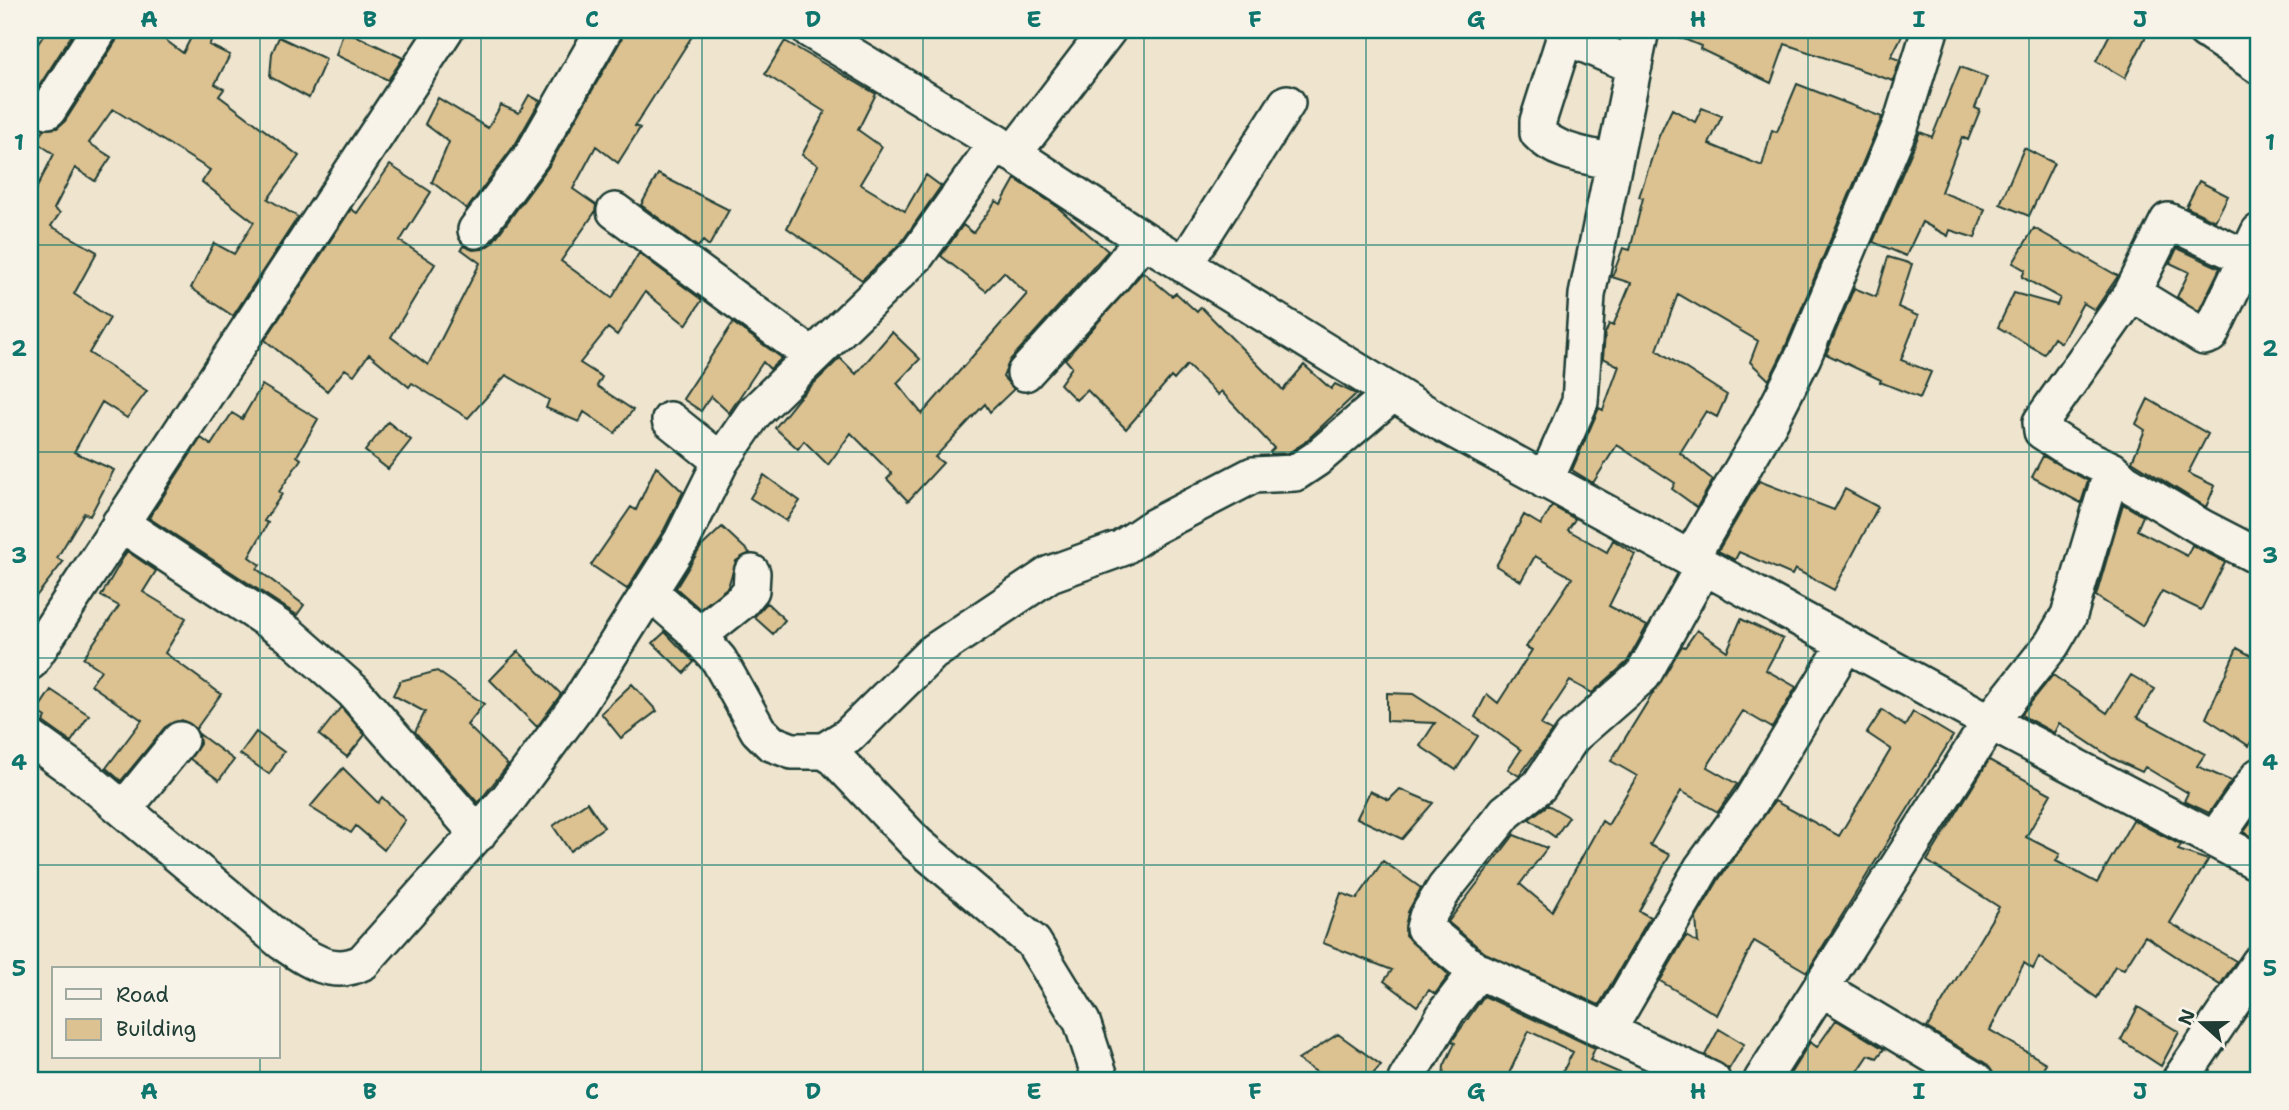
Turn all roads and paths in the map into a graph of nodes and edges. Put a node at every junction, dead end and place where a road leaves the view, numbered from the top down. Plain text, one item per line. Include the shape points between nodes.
1 (99, 30) edge
2 (445, 30) edge
3 (604, 30) edge
4 (810, 30) edge
5 (1108, 30) edge
6 (1641, 30) edge
7 (1930, 30) edge
8 (2205, 30) edge
9 (1566, 33) edge
10 (1633, 66) junction
11 (2259, 66) edge
12 (1287, 103) dead end
13 (48, 110) dead end
14 (1005, 148) junction
15 (1614, 162) junction
16 (615, 211) dead end
17 (476, 230) dead end
18 (1143, 239) junction
19 (2255, 252) edge
20 (1184, 265) junction
21 (2132, 293) junction
22 (811, 355) junction
23 (1025, 373) dead end
24 (1393, 393) junction
25 (670, 420) dead end
26 (721, 461) junction
27 (2112, 470) junction
28 (1545, 481) junction
29 (120, 523) junction
30 (2259, 557) edge
31 (1696, 563) junction
32 (752, 573) dead end
33 (649, 591) junction
34 (698, 636) junction
35 (1846, 644) junction
36 (30, 662) edge
37 (1990, 722) junction
38 (30, 738) edge
39 (180, 740) dead end
40 (824, 751) junction
41 (2259, 776) edge
42 (124, 809) junction
43 (478, 834) junction
44 (2215, 839) junction
45 (2259, 863) edge
46 (2259, 963) edge
47 (1477, 972) junction
48 (1821, 988) junction
49 (1608, 1031) junction
50 (1101, 1080) edge
51 (1406, 1080) edge
52 (1712, 1080) edge
53 (1762, 1080) edge
54 (1975, 1080) edge
55 (2179, 1080) edge

1 - 13 street
2 - 29 street
3 - 17 street via 533,154
4 - 14 street
5 - 14 street
6 - 10 street
7 - 31 street via 1901,124 1803,357
8 - 11 street
9 - 10 street
9 - 15 street via 1538,133 1566,150
10 - 15 street
12 - 20 street
14 - 18 street
14 - 22 street via 916,256
15 - 28 street via 1587,295 1580,402
16 - 22 street
18 - 20 street
18 - 23 street
19 - 21 street via 2168,221
19 - 21 street via 2210,335 2204,337
20 - 24 street
21 - 27 street via 2041,422 2046,435
22 - 26 street via 754,413
24 - 28 street
24 - 40 street via 1295,473 1253,475 1122,548 1050,574 932,653 848,736
25 - 26 street
26 - 33 street via 682,540
27 - 30 street via 2201,527
27 - 37 street via 2069,615 2052,644
28 - 31 street
29 - 36 street
29 - 43 street via 286,633 353,691
31 - 35 street
31 - 47 street via 1643,675 1572,737 1539,786 1506,812 1427,917 1424,928
32 - 34 street via 751,590 742,601
33 - 34 street
33 - 43 street via 577,706
34 - 40 street via 719,660 758,730 771,743 792,751
35 - 37 street
35 - 49 street via 1751,801 1702,868
37 - 44 street
37 - 48 street
38 - 42 street
39 - 42 street
40 - 50 street via 917,844 1032,942 1082,1022
41 - 44 street
42 - 43 street via 281,941 313,962 340,970 363,962
44 - 45 street
46 - 55 street
47 - 49 street
47 - 51 street via 1447,1011
48 - 53 street
48 - 54 street
49 - 52 street

